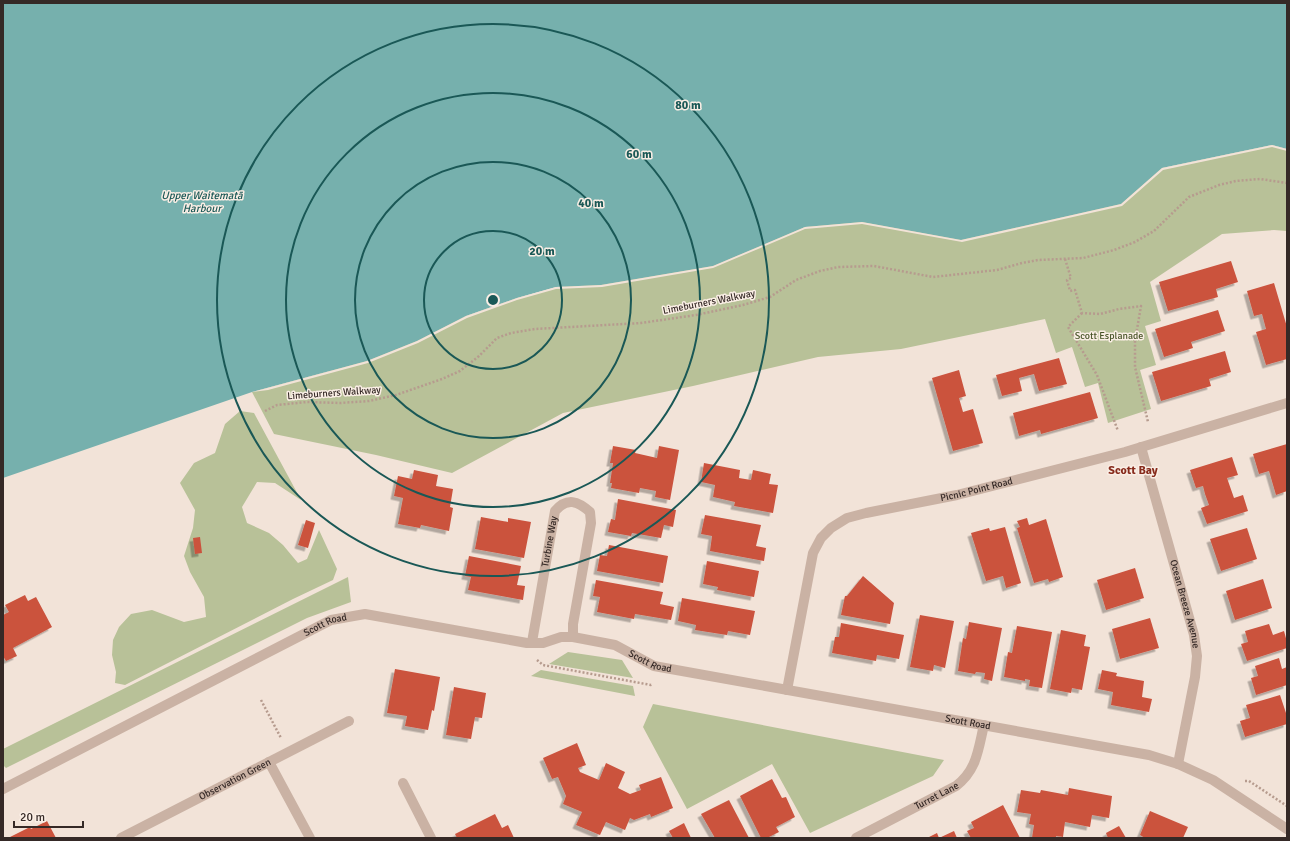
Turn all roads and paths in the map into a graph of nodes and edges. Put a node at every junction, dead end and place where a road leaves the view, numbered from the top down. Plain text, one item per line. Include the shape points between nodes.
1 (1287, 183) edge
2 (1065, 259) junction
3 (1082, 313) junction
4 (1287, 403) edge
5 (266, 411) dead end
6 (1148, 422) dead end
7 (1118, 431) dead end
8 (1142, 447) junction
9 (573, 637) junction
10 (532, 642) junction
11 (543, 665) dead end
12 (659, 682) dead end
13 (787, 690) junction
14 (261, 700) dead end
15 (349, 721) dead end
16 (984, 725) junction
17 (281, 738) dead end
18 (269, 762) junction
19 (1178, 764) junction
20 (403, 783) dead end
21 (3, 789) edge
22 (1287, 829) edge
23 (121, 838) edge
24 (310, 838) edge
25 (431, 838) edge
26 (856, 838) edge

1 - 2 path, Limeburners Walkway via 1260,179 1219,185 1189,197 1154,231 1135,242 1083,258
2 - 3 path via 1071,278 1067,280 1070,291 1075,290
2 - 5 path, Limeburners Walkway via 1038,260 997,270 933,278 874,266 838,266 796,280 770,297 696,315 641,323 535,329 511,333 497,338 460,371 442,380 396,395 369,401 277,405
3 - 6 path via 1100,314 1141,306 1134,341 1135,367
3 - 7 path via 1068,327 1097,375
4 - 8 street, Picnic Point Road
8 - 13 street, Picnic Point Road via 957,495 866,513 847,518 831,528 821,538 813,553
8 - 19 street, Ocean Breeze Avenue via 1192,628 1197,656
9 - 10 street, Scott Road via 562,637 543,643
9 - 10 street, Turbine Way via 573,624 591,523 590,512 583,506 566,502 560,504 555,511
9 - 13 street, Scott Road via 615,645 654,666
10 - 21 street, Scott Road via 365,614 331,620
11 - 12 path via 651,685
13 - 16 street, Scott Road
14 - 17 path
15 - 18 street, Observation Green
16 - 19 street, Scott Road via 1149,756
16 - 26 street, Turret Lane via 973,768 962,781
18 - 23 street, Observation Green
18 - 24 street
19 - 22 street, Scott Road via 1218,783
20 - 25 street

